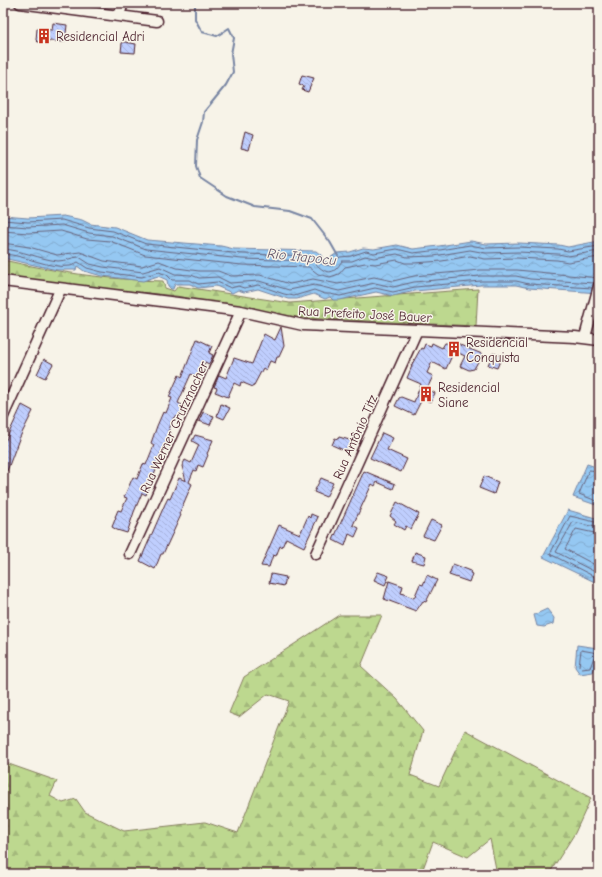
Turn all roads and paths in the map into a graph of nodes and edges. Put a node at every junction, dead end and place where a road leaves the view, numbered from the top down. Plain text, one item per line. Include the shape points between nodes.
1 (20, 3) edge
2 (123, 3) edge
3 (48, 5) edge
4 (119, 15) junction
5 (157, 20) dead end
6 (3, 281) edge
7 (599, 286) edge
8 (60, 290) junction
9 (241, 311) junction
10 (417, 330) junction
11 (584, 337) junction
12 (599, 340) edge
13 (3, 416) edge
14 (130, 554) dead end
15 (316, 554) dead end

1 - 3 street
2 - 4 street
3 - 4 street
4 - 5 street
6 - 8 street, Rua Prefeito José Bauer
7 - 11 street
8 - 9 street, Rua Prefeito José Bauer
8 - 13 street
9 - 10 street, Rua Prefeito José Bauer via 303,325
9 - 14 street, Rua Werner Grutzmacher
10 - 11 street, Rua Prefeito José Bauer
10 - 15 street, Rua Antônio Titz
11 - 12 street, Rua Prefeito José Bauer

